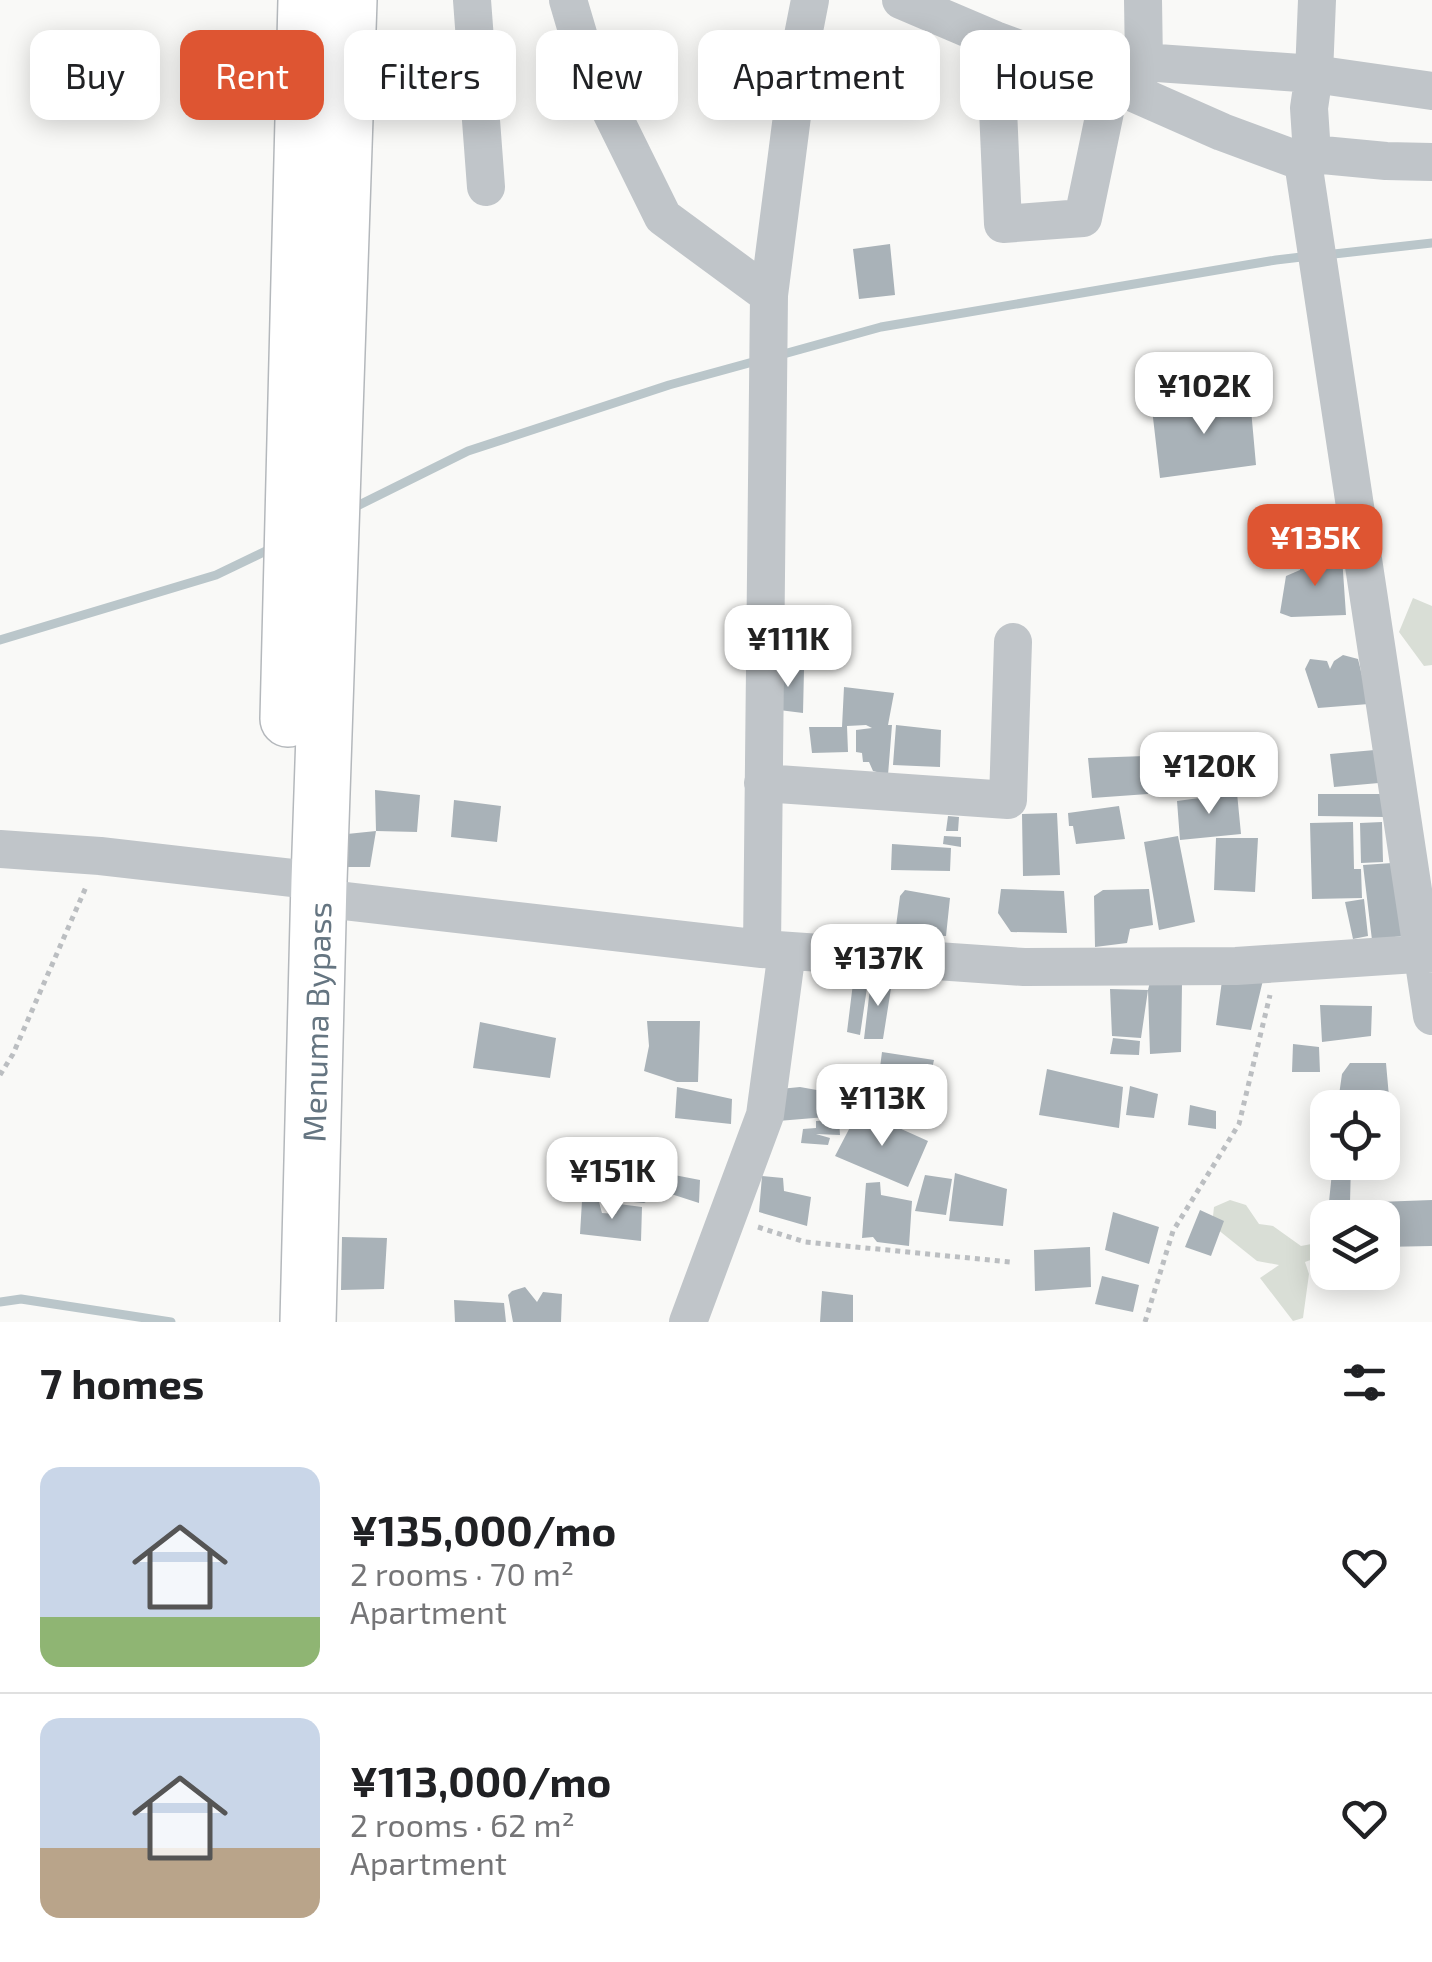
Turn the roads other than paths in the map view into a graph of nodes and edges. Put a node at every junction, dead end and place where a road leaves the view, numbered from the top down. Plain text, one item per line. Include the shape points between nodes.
1 (306, 0) edge
2 (349, 0) edge
3 (472, 0) edge
4 (568, 0) edge
5 (810, 0) edge
6 (902, 0) edge
7 (1143, 0) edge
8 (1317, 0) edge
9 (972, 30) edge
10 (1144, 63) junction
11 (1130, 64) edge
12 (1314, 74) junction
13 (1130, 91) edge
14 (1432, 91) edge
15 (998, 120) edge
16 (1103, 120) edge
17 (1308, 158) junction
18 (1432, 162) edge
19 (486, 187) dead end
20 (769, 295) junction
21 (315, 480) junction
22 (1012, 642) dead end
23 (763, 783) junction
24 (0, 849) edge
25 (302, 879) junction
26 (774, 950) junction
27 (1428, 953) edge
28 (1432, 1016) edge
29 (272, 1322) edge
30 (308, 1322) edge
31 (688, 1322) edge

1 - 21 highway
2 - 21 highway
3 - 19 street
4 - 20 street via 586,60 663,217
5 - 20 street
6 - 9 street
7 - 10 street
8 - 12 street
10 - 11 street
10 - 12 street
12 - 14 street
12 - 17 street
13 - 17 street via 1222,132
15 - 16 street via 1003,224 1083,218
17 - 18 street
17 - 27 street via 1317,256
20 - 23 street
21 - 25 highway, Menuma Bypass
22 - 23 street via 1008,800
23 - 26 street
24 - 25 street
25 - 26 street via 336,900
25 - 29 highway, Menuma Bypass
25 - 30 highway, Menuma Bypass
26 - 27 street via 1024,967 1224,966
26 - 31 street via 765,1115
27 - 28 street

